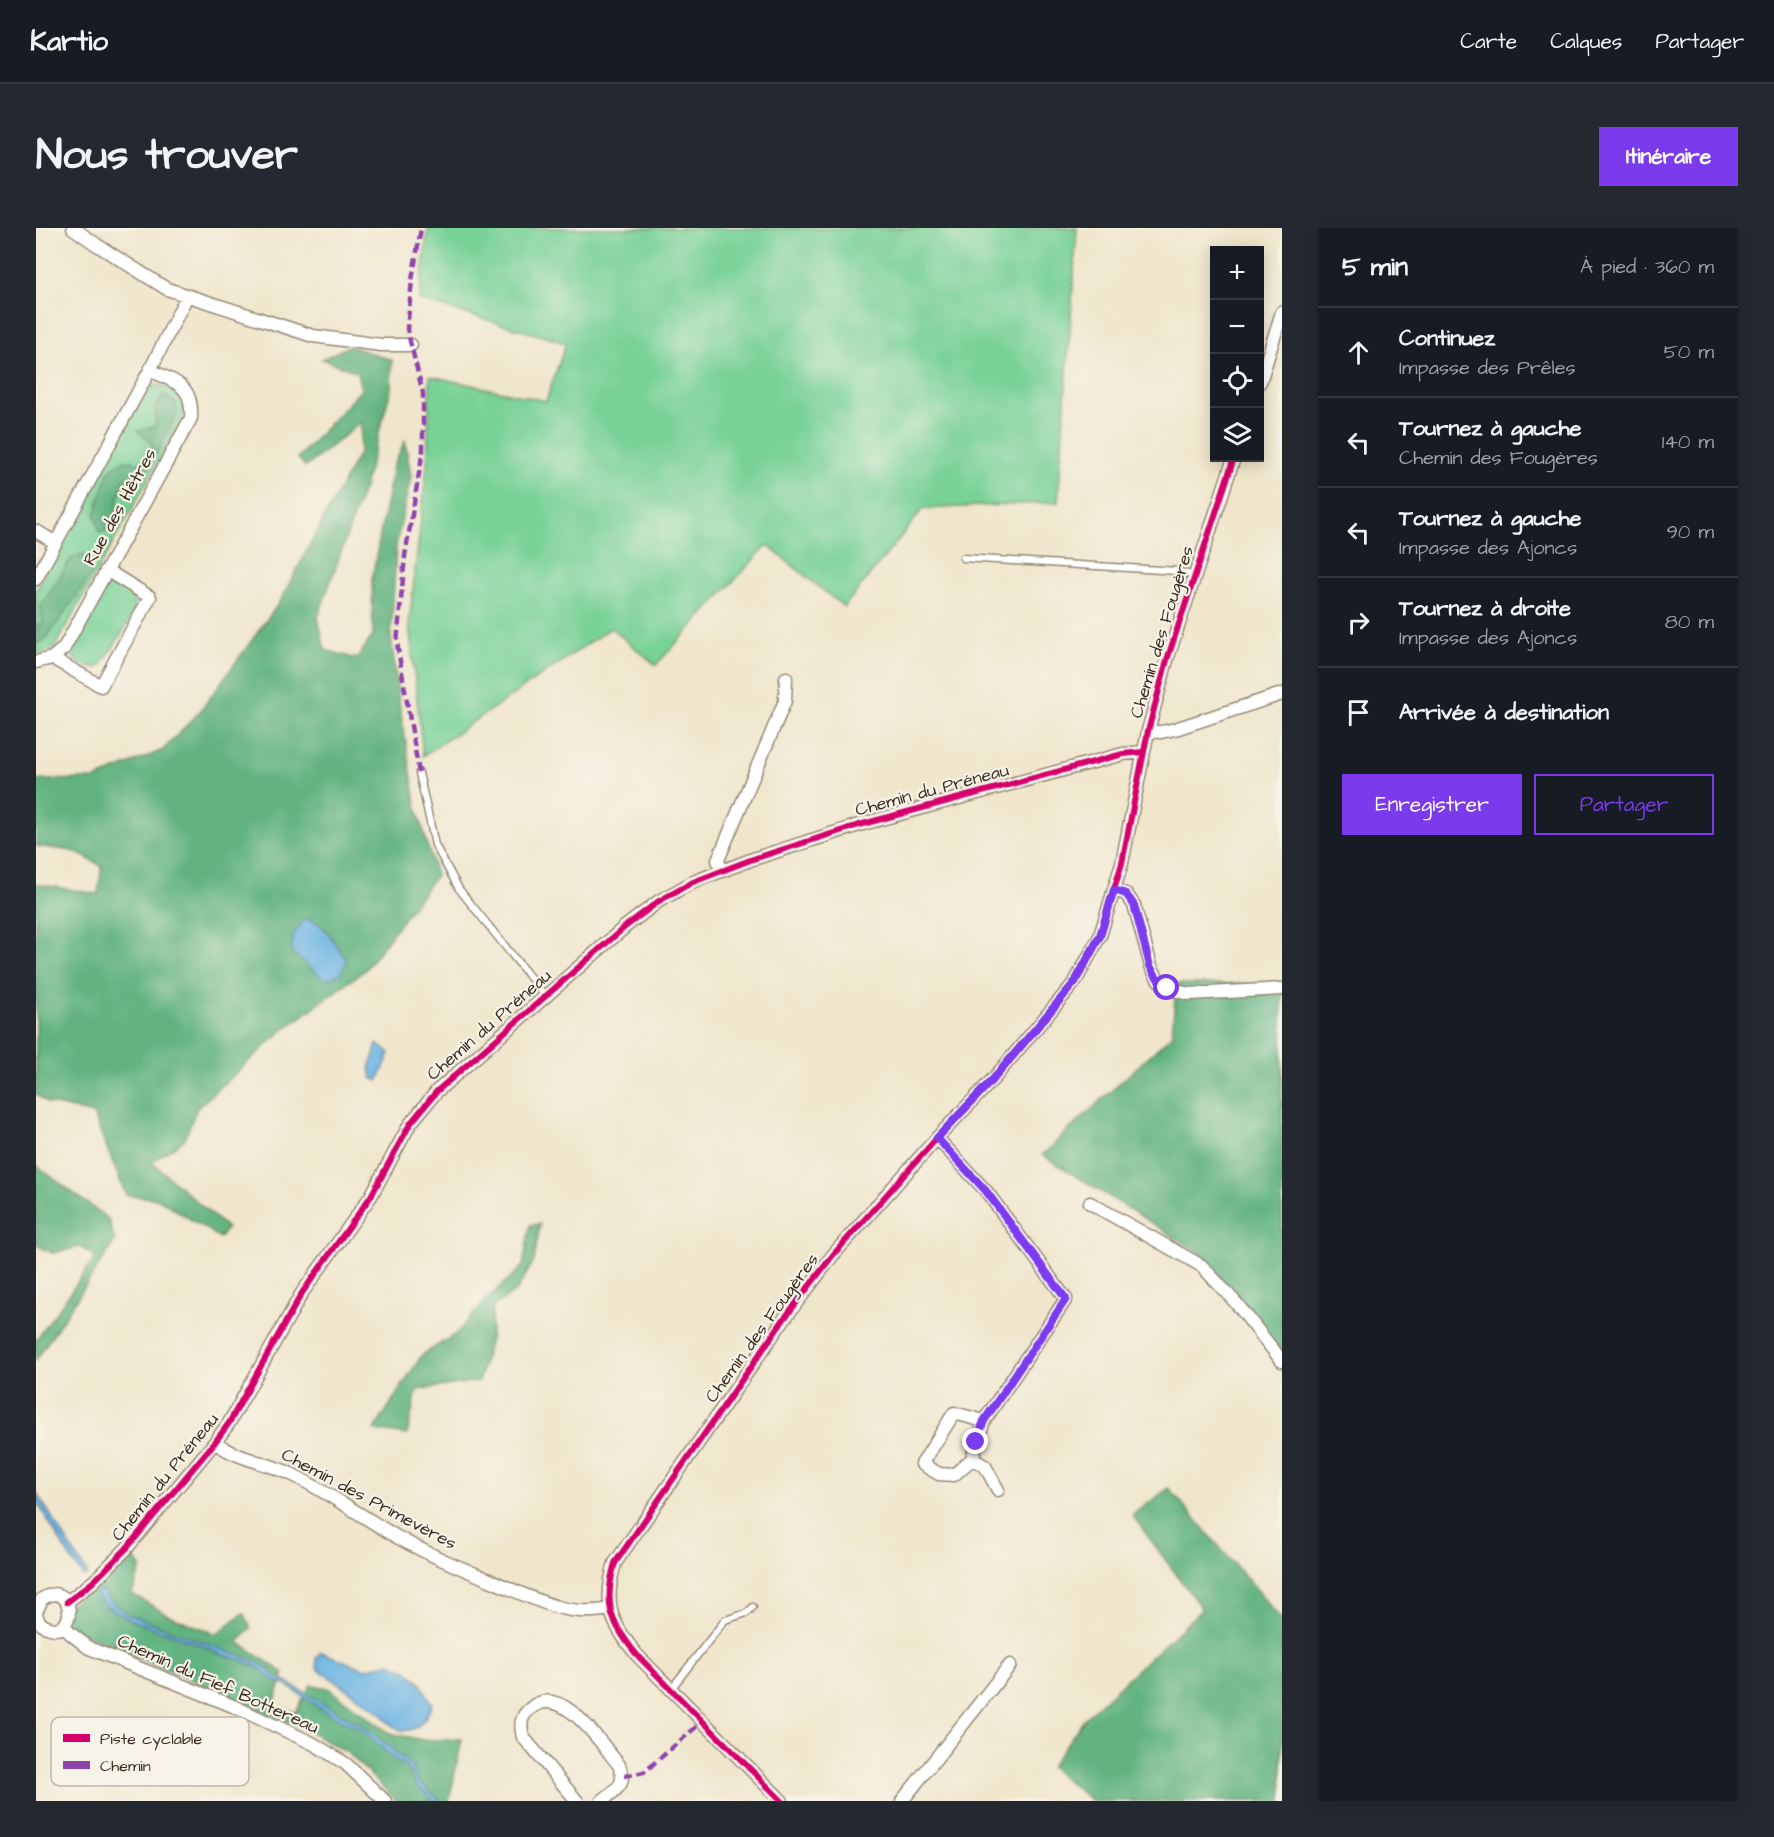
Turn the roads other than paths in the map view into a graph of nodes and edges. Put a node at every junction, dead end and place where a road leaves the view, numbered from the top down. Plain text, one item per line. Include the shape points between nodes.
1 (73, 228) edge
2 (187, 296) junction
3 (1282, 312) edge
4 (411, 345) dead end
5 (1264, 369) edge
6 (150, 370) junction
7 (1233, 462) edge
8 (36, 531) edge
9 (56, 543) junction
10 (963, 558) dead end
11 (106, 570) junction
12 (1194, 576) junction
13 (36, 579) edge
14 (52, 658) junction
15 (36, 662) edge
16 (786, 678) dead end
17 (1282, 694) edge
18 (1148, 731) junction
19 (1143, 752) junction
20 (419, 773) dead end
21 (721, 871) junction
22 (1114, 890) junction
23 (1282, 989) edge
24 (545, 996) junction
25 (937, 1138) junction
26 (1090, 1203) dead end
27 (1282, 1361) edge
28 (984, 1421) junction
29 (215, 1442) junction
30 (972, 1459) junction
31 (998, 1490) dead end
32 (67, 1602) junction
33 (753, 1608) dead end
34 (610, 1609) junction
35 (36, 1611) edge
36 (63, 1626) junction
37 (1010, 1665) dead end
38 (671, 1689) junction
39 (385, 1801) edge
40 (577, 1801) edge
41 (602, 1801) edge
42 (782, 1801) edge
43 (902, 1801) edge

1 - 2 street via 167,289
2 - 4 street via 313,336
2 - 6 street
3 - 5 street
6 - 9 street
6 - 11 street, Rue des Hêtres via 188,393 191,418
7 - 12 street, Chemin des Fougères
8 - 9 street
9 - 13 street
10 - 12 lane via 1178,571
11 - 14 street, Rue des Hêtres via 64,648
11 - 14 street via 150,597 101,686
12 - 18 street, Chemin des Fougères
14 - 15 street
16 - 21 street via 784,701 718,861
17 - 18 street via 1175,729
18 - 19 street, Chemin des Fougères
19 - 21 street, Chemin du Préneau via 1123,754 859,825
19 - 22 street, Chemin des Fougères
20 - 24 lane via 435,845 459,889
21 - 24 street, Chemin du Préneau via 659,901
22 - 23 street via 1126,894 1134,905 1150,966 1167,988 1188,994
22 - 25 street, Chemin des Fougères via 1100,936 1075,982 995,1077
24 - 29 street, Chemin du Préneau via 437,1091 410,1124 371,1196 302,1293
25 - 28 street via 986,1191 1066,1299
25 - 34 street, Chemin des Fougères via 833,1255 770,1339 615,1563 609,1582
26 - 27 street via 1202,1266
28 - 30 street
28 - 30 street via 954,1413 922,1464 939,1474 954,1475
29 - 32 street, Chemin du Préneau via 126,1549
29 - 34 street, Chemin des Primevères via 236,1455 285,1471 399,1537 530,1598 573,1612
30 - 31 street via 985,1466
32 - 35 street via 52,1594 42,1599
32 - 36 street via 70,1612
33 - 38 lane via 725,1620
34 - 38 street, Chemin des Fougères via 625,1640
35 - 36 street via 48,1628
36 - 39 street, Chemin du Fief Bottereau via 89,1648 233,1706 314,1744 346,1764
37 - 43 street
38 - 42 street, Chemin des Fougères
40 - 41 street via 523,1737 520,1724 525,1712 538,1702 554,1701 573,1712 619,1766 624,1776 621,1785

